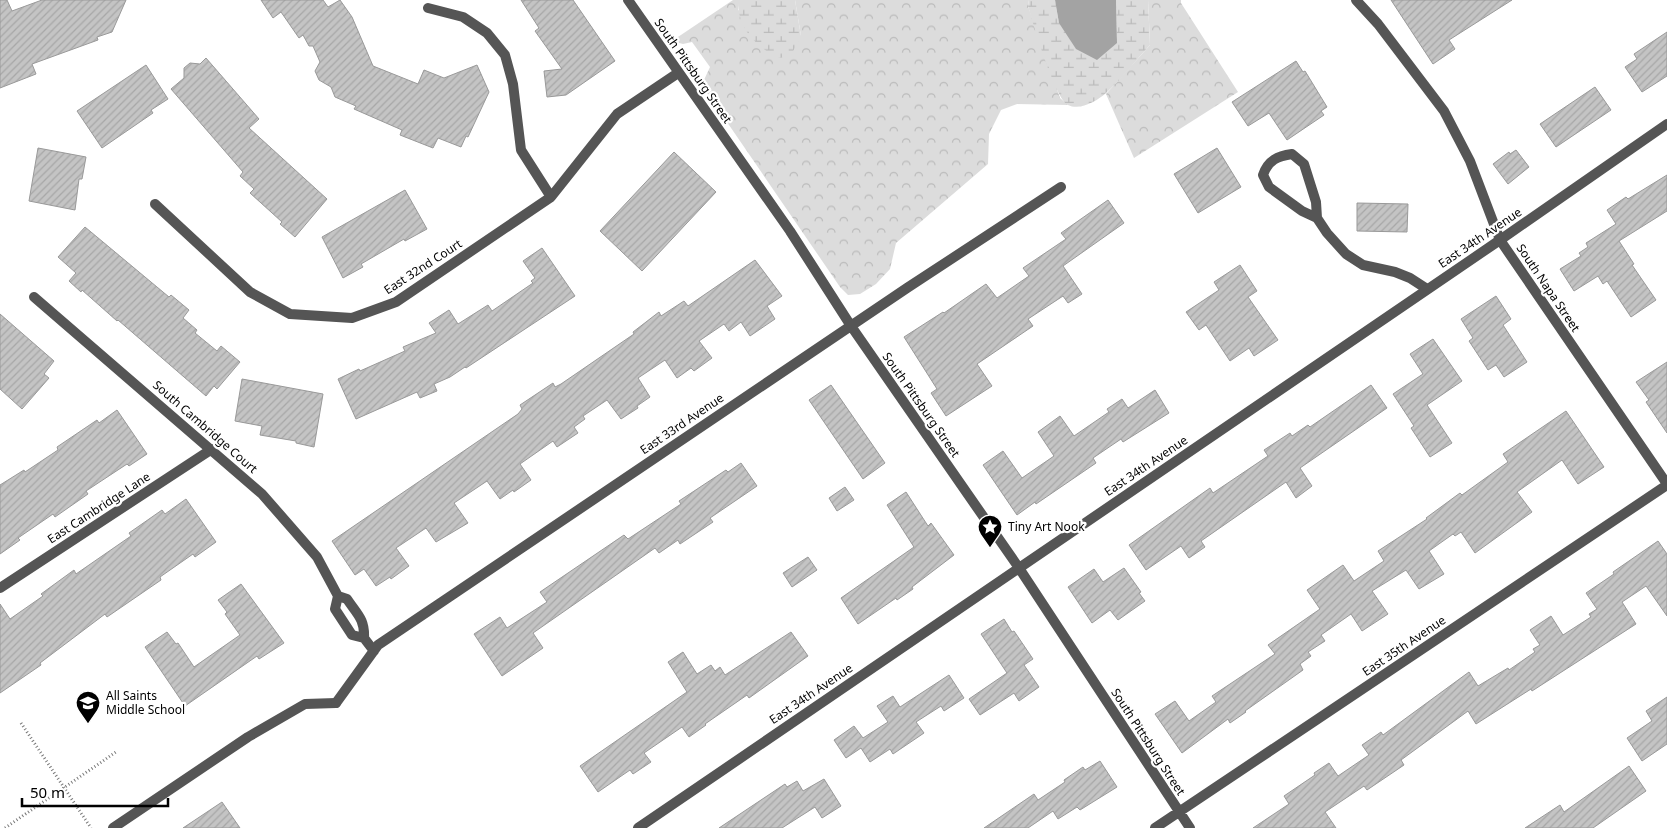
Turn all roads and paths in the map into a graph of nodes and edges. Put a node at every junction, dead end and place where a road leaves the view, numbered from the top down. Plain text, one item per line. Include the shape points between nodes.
1 (628, 0) edge
2 (1356, 0) edge
3 (428, 8) dead end
4 (678, 73) junction
5 (1667, 124) edge
6 (1061, 187) dead end
7 (551, 197) junction
8 (155, 204) dead end
9 (1317, 218) junction
10 (1500, 240) junction
11 (1427, 289) junction
12 (34, 297) dead end
13 (851, 326) junction
14 (212, 449) junction
15 (1667, 484) edge
16 (1019, 568) junction
17 (0, 588) edge
18 (338, 596) junction
19 (364, 638) junction
20 (374, 651) junction
21 (20, 722) dead end
22 (116, 752) dead end
23 (64, 788) junction
24 (1179, 812) junction
25 (5, 828) edge
26 (91, 828) edge
27 (112, 828) edge
28 (638, 828) edge
29 (1155, 828) edge
30 (1190, 828) edge

1 - 4 street, South Pittsburg Street
2 - 10 street, South Napa Street via 1444,111 1470,162
3 - 7 street via 463,16 487,33 505,55 513,84 521,150
4 - 7 street, East 32nd Court via 618,114
4 - 13 street, South Pittsburg Street via 790,231
5 - 10 street, East 34th Avenue
6 - 13 street, East 33rd Avenue
7 - 8 street, East 32nd Court via 396,302 352,318 290,314 250,292
9 - 9 street via 1269,187 1263,174 1266,164 1280,155 1292,154 1304,164 1316,202
9 - 11 street via 1346,254 1363,265 1395,272
10 - 11 street, East 34th Avenue
10 - 15 street, South Napa Street
11 - 16 street, East 34th Avenue
12 - 14 street, South Cambridge Court
13 - 16 street, South Pittsburg Street
13 - 20 street, East 33rd Avenue via 378,645
14 - 17 street, East Cambridge Lane
14 - 18 street, South Cambridge Court via 262,494 317,557
15 - 24 street, East 35th Avenue
16 - 24 street, South Pittsburg Street
16 - 28 street, East 34th Avenue
18 - 19 street, South Cambridge Court via 347,599 362,621
18 - 19 street, South Cambridge Court via 334,609 352,635
19 - 20 street, South Cambridge Court
20 - 27 street, East 33rd Avenue via 336,703 305,704 248,737
21 - 23 path
22 - 23 path
23 - 25 path
23 - 26 path
24 - 29 street, East 35th Avenue
24 - 30 street, South Pittsburg Street

